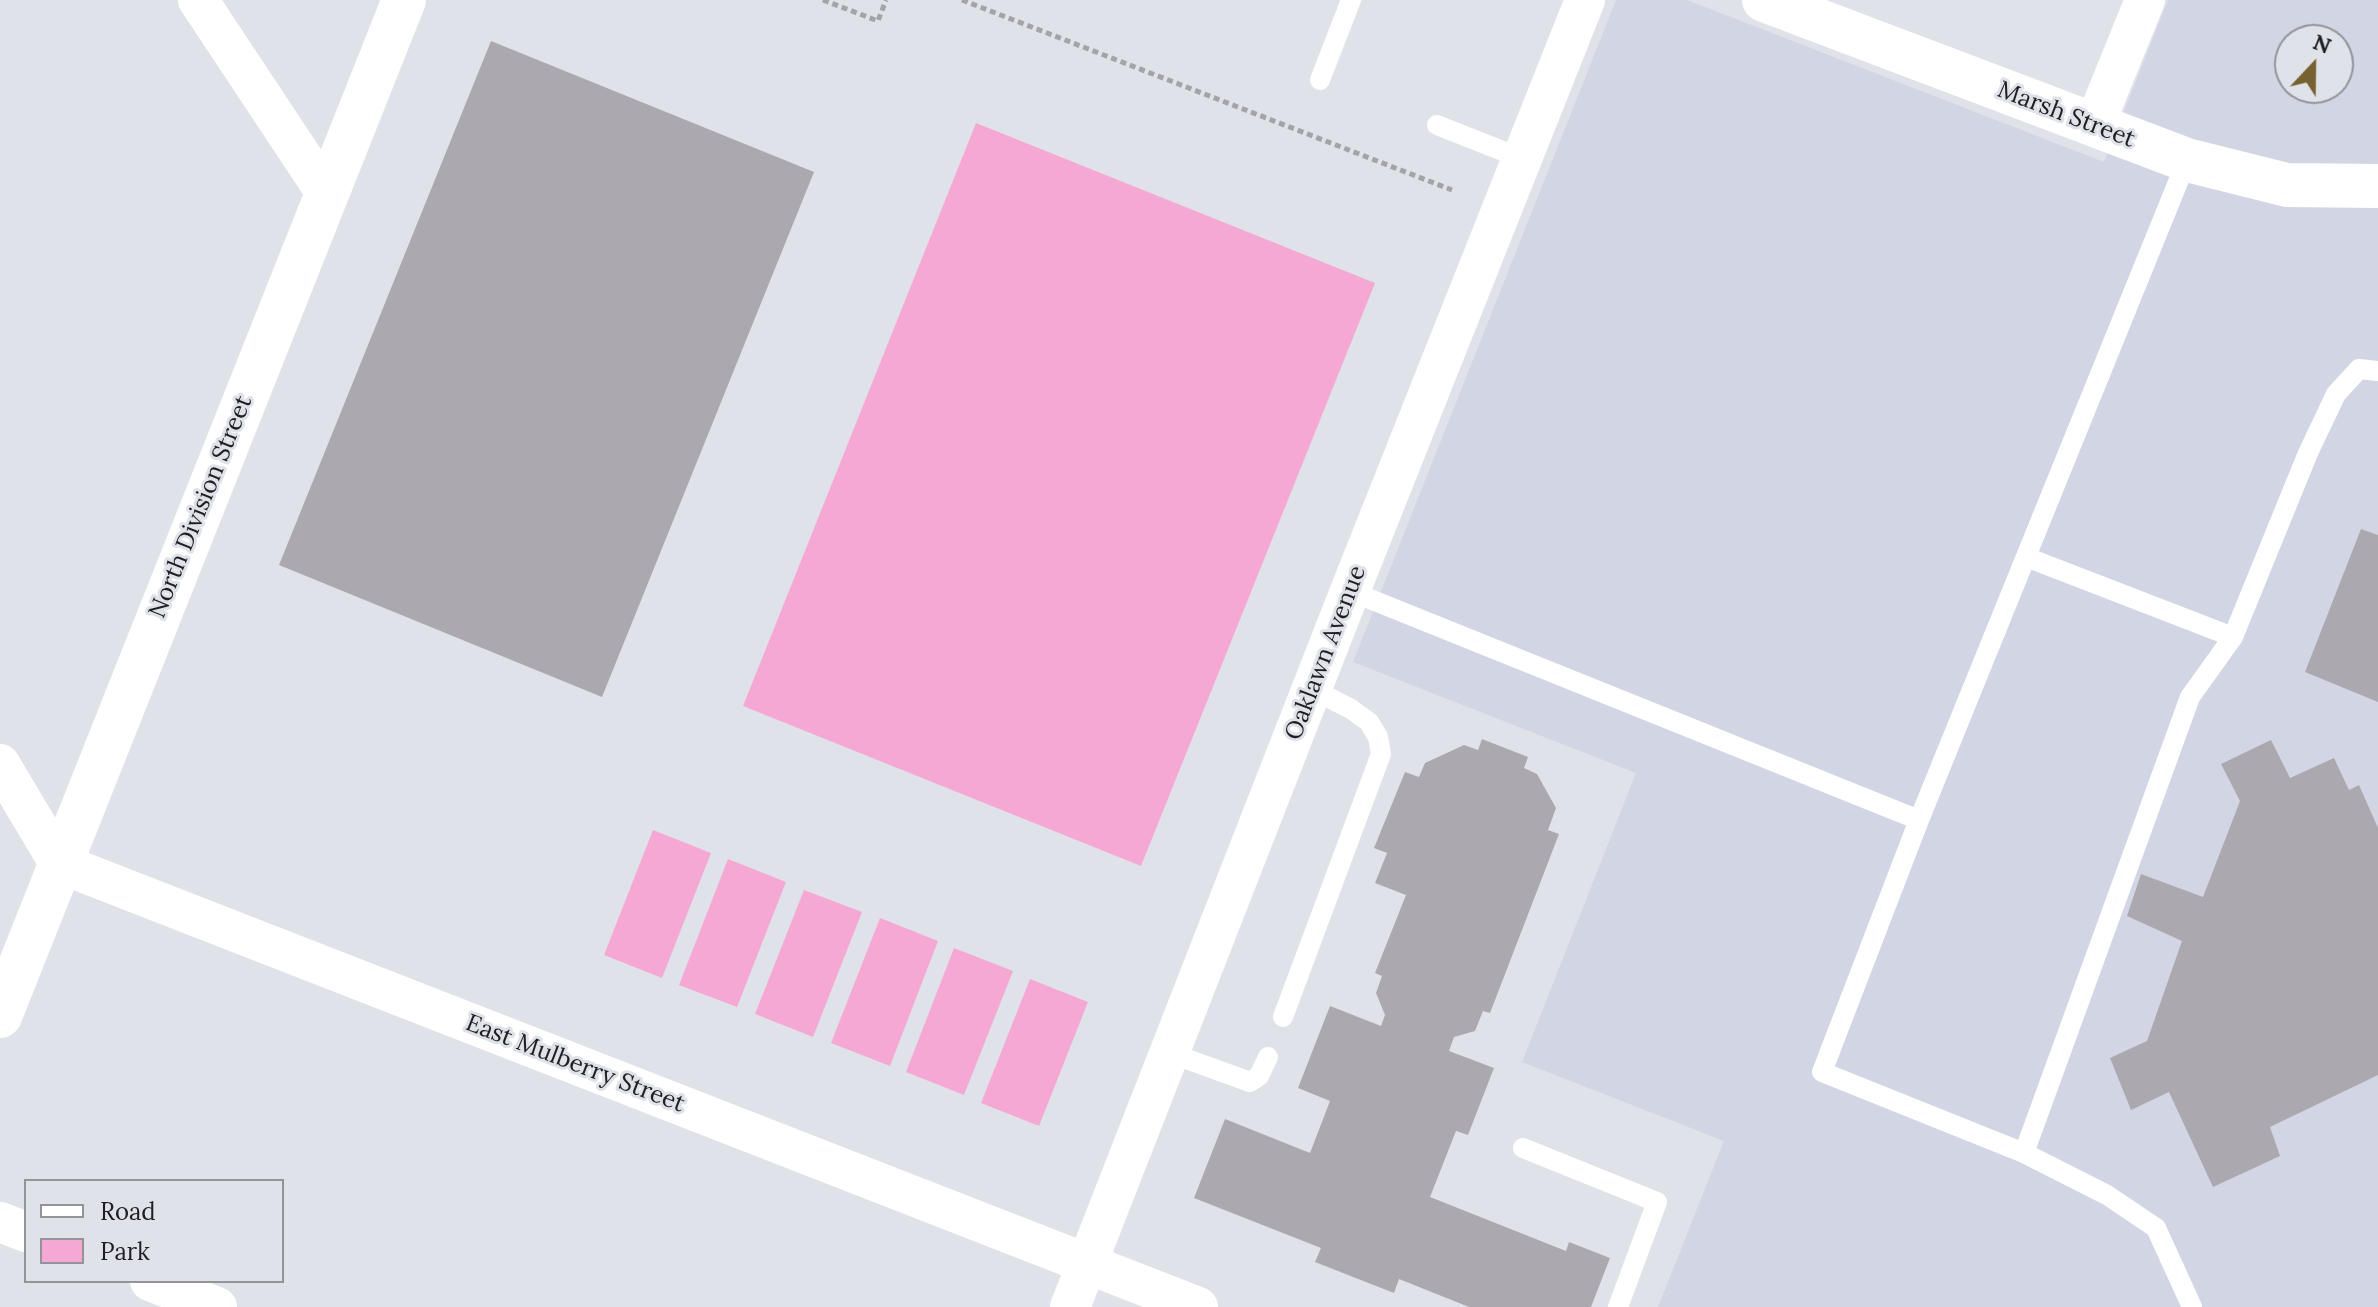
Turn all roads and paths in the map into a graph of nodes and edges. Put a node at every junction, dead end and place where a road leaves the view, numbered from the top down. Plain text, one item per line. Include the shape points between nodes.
1 (198, 0) edge
2 (404, 0) edge
3 (823, 0) edge
4 (886, 0) edge
5 (962, 0) edge
6 (1351, 0) edge
7 (1585, 0) edge
8 (1764, 0) edge
9 (2145, 0) edge
10 (1320, 80) dead end
11 (1437, 125) dead end
12 (2094, 126) junction
13 (1523, 159) junction
14 (2187, 160) junction
15 (2378, 186) edge
16 (1452, 190) dead end
17 (326, 193) junction
18 (2378, 371) edge
19 (2026, 557) junction
20 (1350, 591) junction
21 (2233, 637) junction
22 (1312, 689) junction
23 (0, 764) edge
24 (1919, 820) junction
25 (59, 863) junction
26 (0, 1016) edge
27 (1283, 1017) dead end
28 (1170, 1053) junction
29 (1268, 1057) dead end
30 (1523, 1148) dead end
31 (2024, 1153) junction
32 (0, 1222) edge
33 (24, 1231) edge
34 (1088, 1264) junction
35 (155, 1283) edge
36 (217, 1307) edge
37 (1070, 1307) edge
38 (1198, 1307) edge
39 (1618, 1307) edge
40 (2192, 1307) edge

1 - 17 street
2 - 17 street, North Division Street
3 - 4 path via 878,21
5 - 16 path
6 - 10 lane
7 - 13 street, Oaklawn Avenue
8 - 12 street, Marsh Street
9 - 12 street
11 - 13 lane
12 - 14 street, Marsh Street
13 - 20 street, Oaklawn Avenue
14 - 15 street, Marsh Street via 2287,185
14 - 19 lane
17 - 25 street, North Division Street
18 - 21 lane via 2359,369 2336,394
19 - 21 lane
19 - 24 lane
20 - 22 street, Oaklawn Avenue
20 - 24 lane
21 - 31 lane via 2190,697
22 - 27 lane via 1369,722 1381,754
22 - 28 street, Oaklawn Avenue
23 - 25 street
24 - 31 lane via 1822,1072
25 - 26 street, North Division Street
25 - 34 street, East Mulberry Street
28 - 29 lane via 1250,1082
28 - 34 street, Oaklawn Avenue
30 - 39 lane via 1657,1202
31 - 40 lane via 2107,1195 2156,1228
32 - 33 street
34 - 37 street, Oaklawn Avenue
34 - 38 street, East Mulberry Street
35 - 36 street

